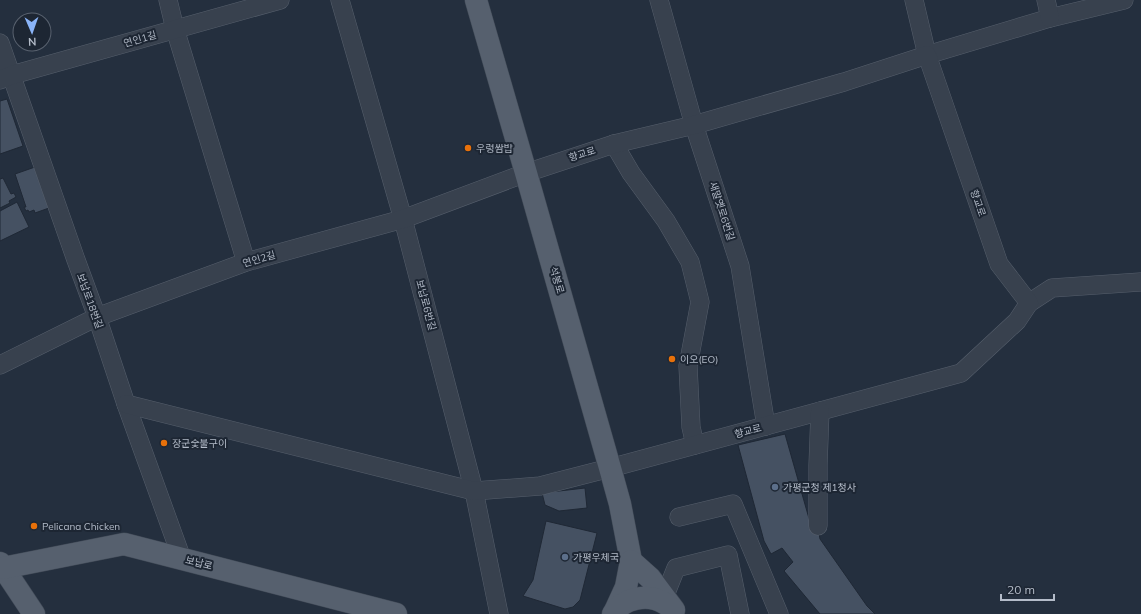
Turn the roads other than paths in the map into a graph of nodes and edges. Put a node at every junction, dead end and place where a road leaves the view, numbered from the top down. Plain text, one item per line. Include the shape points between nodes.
1 (168, 0) edge
2 (280, 0) edge
3 (340, 0) edge
4 (476, 0) edge
5 (659, 0) edge
6 (914, 0) edge
7 (1046, 0) edge
8 (1124, 0) edge
9 (1050, 18) junction
10 (175, 29) junction
11 (0, 42) edge
12 (927, 55) junction
13 (6, 78) edge
14 (694, 125) junction
15 (614, 144) junction
16 (526, 173) junction
17 (403, 219) junction
18 (246, 262) junction
19 (1140, 282) dead end
20 (1029, 303) junction
21 (97, 317) junction
22 (0, 365) edge
23 (126, 404) junction
24 (820, 411) junction
25 (766, 426) junction
26 (695, 445) junction
27 (610, 468) junction
28 (474, 492) junction
29 (679, 517) dead end
30 (818, 526) dead end
31 (752, 549) junction
32 (728, 555) junction
33 (182, 559) junction
34 (631, 562) junction
35 (1, 566) edge
36 (672, 607) edge
37 (614, 612) edge
38 (34, 614) edge
39 (396, 614) edge
40 (499, 614) edge
41 (740, 614) edge
42 (779, 614) edge

1 - 10 street
2 - 10 street, 연인1길
3 - 17 street, 보납로6번길
4 - 16 main road, 석봉로
5 - 14 street, 새말옛로6번길
6 - 12 street
7 - 9 street
8 - 9 street
9 - 12 street
10 - 13 street, 연인1길
10 - 18 street
11 - 13 street, 보납로18번길
12 - 14 street, 향교로
12 - 20 street, 향교로 via 999,264
13 - 21 street, 보납로18번길
14 - 15 street, 향교로
14 - 25 street, 새말옛로6번길 via 740,266
15 - 16 street, 향교로
15 - 26 street via 631,173 666,221 690,262 700,302 688,366 691,427
16 - 17 street, 연인2길
16 - 27 main road, 석봉로
17 - 18 street, 연인2길
17 - 28 street, 보납로6번길
18 - 21 street, 연인2길
19 - 20 street via 1052,288
20 - 24 street, 향교로 via 1017,321 961,373
21 - 22 street, 연인2길
21 - 23 street, 보납로18번길
23 - 28 street, 향교로
23 - 33 street, 보납로18번길
24 - 25 street, 향교로
24 - 30 street
25 - 26 street, 향교로
26 - 27 street, 향교로
27 - 28 street, 향교로 via 540,486
27 - 34 main road, 석봉로
28 - 40 street, 보납로6번길
29 - 31 street via 733,504
31 - 32 street
31 - 42 street
32 - 36 street via 676,568
32 - 41 street
33 - 35 main road, 보납로 via 124,544
33 - 39 main road, 보납로
34 - 36 main road via 650,578
34 - 37 main road via 626,587
35 - 38 main road
36 - 37 main road via 651,598 638,598 625,602

